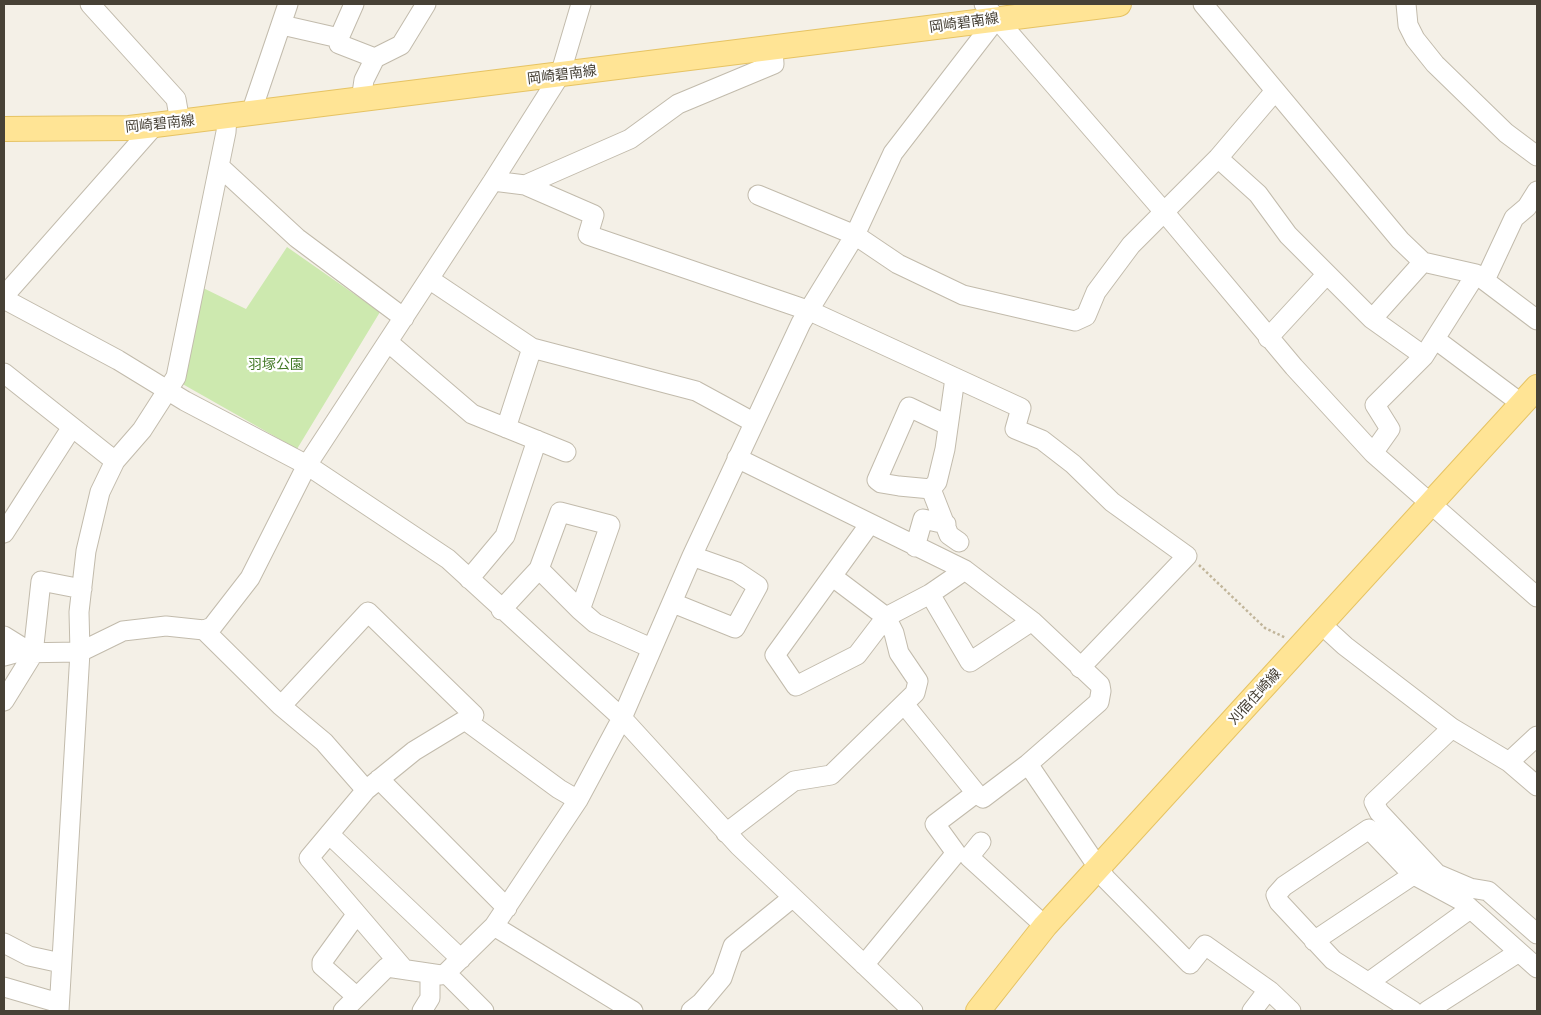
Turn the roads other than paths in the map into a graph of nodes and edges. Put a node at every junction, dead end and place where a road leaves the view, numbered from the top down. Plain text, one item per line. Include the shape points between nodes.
1 (90, 4) edge
2 (288, 4) edge
3 (354, 4) edge
4 (426, 4) edge
5 (581, 4) edge
6 (1119, 4) edge
7 (1203, 4) edge
8 (1406, 4) edge
9 (990, 11) edge
10 (282, 25) junction
11 (339, 38) junction
12 (773, 49) junction
13 (375, 58) junction
14 (560, 75) junction
15 (1275, 91) junction
16 (361, 100) junction
17 (251, 112) junction
18 (227, 116) junction
19 (180, 122) junction
20 (155, 125) junction
21 (4, 129) edge
22 (1537, 156) edge
23 (1218, 158) junction
24 (219, 166) junction
25 (493, 181) junction
26 (525, 185) junction
27 (1537, 191) edge
28 (758, 195) dead end
29 (1165, 213) junction
30 (855, 235) junction
31 (1424, 262) junction
32 (1327, 274) junction
33 (1480, 277) junction
34 (429, 279) junction
35 (4, 297) edge
36 (810, 311) junction
37 (404, 318) junction
38 (1372, 319) junction
39 (1537, 320) edge
40 (1268, 338) junction
41 (1435, 339) junction
42 (388, 342) junction
43 (532, 348) junction
44 (1424, 356) junction
45 (4, 373) edge
46 (955, 378) junction
47 (167, 390) junction
48 (1530, 395) edge
49 (753, 422) junction
50 (947, 425) junction
51 (72, 427) junction
52 (506, 428) junction
53 (537, 440) junction
54 (566, 452) dead end
55 (1373, 453) junction
56 (737, 458) junction
57 (115, 461) junction
58 (307, 465) junction
59 (931, 489) junction
60 (1432, 505) junction
61 (869, 524) junction
62 (946, 524) junction
63 (4, 533) edge
64 (959, 542) dead end
65 (915, 547) junction
66 (692, 556) junction
67 (539, 569) junction
68 (965, 570) junction
69 (833, 577) junction
70 (468, 579) junction
71 (82, 589) junction
72 (930, 594) junction
73 (1537, 597) edge
74 (673, 603) junction
75 (501, 610) junction
76 (580, 610) junction
77 (886, 617) junction
78 (1032, 621) junction
79 (1321, 624) junction
80 (204, 630) junction
81 (4, 636) edge
82 (651, 648) junction
83 (80, 652) junction
84 (33, 654) junction
85 (4, 656) edge
86 (1080, 668) junction
87 (4, 701) edge
88 (904, 704) junction
89 (281, 706) junction
90 (474, 714) junction
91 (622, 718) junction
92 (1452, 728) junction
93 (1537, 736) edge
94 (1509, 762) junction
95 (1028, 764) junction
96 (372, 784) junction
97 (1537, 786) edge
98 (976, 793) junction
99 (578, 800) junction
100 (726, 833) junction
101 (329, 834) junction
102 (981, 842) dead end
103 (1098, 870) junction
104 (1413, 875) junction
105 (792, 898) junction
106 (506, 908) junction
107 (1470, 910) junction
108 (356, 915) junction
109 (494, 926) junction
110 (1045, 926) junction
111 (1537, 934) edge
112 (1314, 941) junction
113 (4, 943) edge
114 (1519, 952) junction
115 (461, 959) junction
116 (61, 963) junction
117 (864, 966) junction
118 (1537, 968) edge
119 (404, 969) junction
120 (438, 974) junction
121 (1369, 982) junction
122 (4, 987) edge
123 (1268, 990) junction
124 (357, 997) junction
125 (59, 1007) edge
126 (909, 1010) edge
127 (343, 1011) edge
128 (422, 1011) edge
129 (484, 1011) edge
130 (633, 1011) edge
131 (691, 1011) edge
132 (978, 1011) edge
133 (1252, 1011) edge
134 (1291, 1011) edge
135 (1413, 1011) edge
136 (1427, 1011) edge

1 - 19 street via 176,99
2 - 10 street
3 - 11 street
4 - 13 street via 401,45
5 - 14 street
6 - 9 main road, 岡崎碧南線
7 - 15 street
8 - 22 street via 1408,25 1435,64 1506,132
9 - 12 main road, 岡崎碧南線
9 - 29 street
9 - 30 street via 893,153
10 - 11 street
10 - 17 street
11 - 13 street via 339,44
12 - 14 main road, 岡崎碧南線
12 - 26 street via 774,64 678,104 630,139
13 - 16 street via 364,80
14 - 16 main road, 岡崎碧南線
14 - 25 street
15 - 23 street
15 - 31 street via 1400,240
16 - 17 main road, 岡崎碧南線
17 - 18 main road, 岡崎碧南線
18 - 19 main road, 岡崎碧南線
18 - 24 street
19 - 20 main road, 岡崎碧南線
20 - 21 main road, 岡崎碧南線
20 - 35 street
23 - 29 street
23 - 32 street via 1258,194 1288,235
24 - 37 street via 297,238
24 - 47 street via 176,377
25 - 26 street
25 - 34 street
26 - 36 street via 594,215 588,235
27 - 33 street via 1527,207 1514,218
28 - 30 street
29 - 30 street via 1131,245 1096,292 1086,316 1075,321 963,295 898,264
29 - 40 street
30 - 36 street
31 - 33 street
31 - 38 street
32 - 38 street
32 - 40 street
33 - 39 street
33 - 41 street
34 - 37 street
34 - 43 street
35 - 47 street
36 - 46 street
36 - 49 street via 801,323
37 - 42 street
38 - 44 street
40 - 55 street
41 - 44 street
41 - 48 street
42 - 52 street via 472,414
42 - 58 street
43 - 49 street via 696,391
43 - 52 street
44 - 55 street via 1375,405 1390,429
45 - 51 street
46 - 50 street
46 - 86 street via 1022,408 1015,429 1042,440 1112,502 1187,556
47 - 57 street via 142,430
47 - 58 street
48 - 60 main road, 刈宿住崎線
49 - 56 street
50 - 59 street via 937,482
50 - 59 street via 909,407 877,480
51 - 57 street
51 - 63 street
52 - 53 street
53 - 54 street
53 - 70 street via 505,536
55 - 60 street
56 - 61 street
56 - 66 street
57 - 71 street via 100,492 86,551
58 - 70 street via 422,540
58 - 80 street via 250,578 212,627
59 - 62 street
60 - 73 street
60 - 79 main road, 刈宿住崎線
61 - 65 street
61 - 69 street
62 - 64 street via 949,535
62 - 65 street via 923,519
65 - 68 street
66 - 74 street
66 - 74 street via 738,572 758,586 735,628
67 - 75 street
67 - 76 street
67 - 76 street via 560,512 610,525
68 - 72 street
68 - 78 street
69 - 77 street
69 - 77 street via 775,655 796,686 857,655
70 - 75 street
71 - 83 street
71 - 84 street via 41,581
72 - 77 street
72 - 78 street via 970,662
74 - 82 street
75 - 91 street
76 - 82 street via 595,623
77 - 88 street via 899,653 918,681 915,694
78 - 86 street
79 - 92 street
79 - 103 main road, 刈宿住崎線
80 - 83 street via 166,626 123,631
80 - 89 street
81 - 84 street
82 - 91 street
83 - 84 street
83 - 116 street
84 - 85 street
84 - 87 street
86 - 95 street via 1100,685 1099,702
88 - 98 street
88 - 100 street via 830,775 794,781
89 - 90 street via 368,612
89 - 96 street
90 - 96 street via 414,751
90 - 99 street via 558,789
91 - 99 street
91 - 100 street
92 - 94 street
92 - 111 street via 1374,802 1379,812 1438,874 1470,888 1488,890
93 - 94 street
94 - 97 street
95 - 98 street via 983,798
95 - 103 street
96 - 101 street
96 - 106 street
98 - 117 street via 935,824 956,853
99 - 106 street
100 - 105 street
101 - 108 street via 309,858
101 - 115 street
102 - 110 street via 969,857
103 - 110 main road, 刈宿住崎線
103 - 123 street via 1190,964 1205,945
104 - 107 street via 1462,901
104 - 112 street
104 - 112 street via 1369,829 1284,886 1276,895
105 - 117 street
105 - 131 street via 733,946 722,978
106 - 109 street
107 - 114 street
107 - 121 street
108 - 119 street
108 - 124 street via 322,966
109 - 115 street
109 - 130 street
110 - 132 main road, 刈宿住崎線
112 - 121 street via 1333,960
113 - 116 street via 29,956
114 - 118 street
114 - 136 street
115 - 120 street
116 - 125 street
117 - 126 street
119 - 120 street
119 - 124 street via 387,967
120 - 128 street
120 - 129 street
121 - 135 street
122 - 125 street
123 - 133 street
123 - 134 street
124 - 127 street

